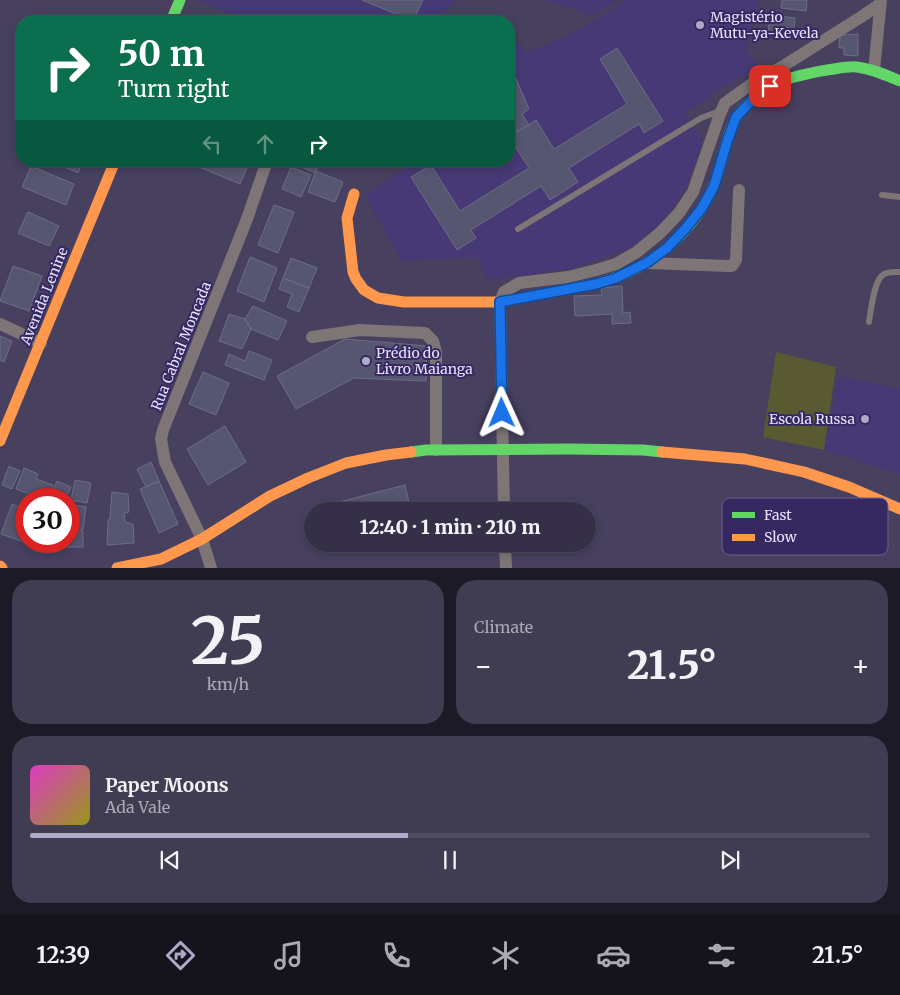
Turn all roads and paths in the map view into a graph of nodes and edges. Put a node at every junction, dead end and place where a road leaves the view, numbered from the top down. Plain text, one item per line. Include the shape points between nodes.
1 (180, 0) edge
2 (880, 2) edge
3 (174, 15) edge
4 (874, 70) junction
5 (900, 81) edge
6 (721, 111) junction
7 (736, 117) junction
8 (113, 167) edge
9 (265, 167) edge
10 (740, 190) dead end
11 (354, 194) dead end
12 (882, 195) dead end
13 (900, 197) edge
14 (518, 229) dead end
15 (655, 237) junction
16 (667, 248) junction
17 (648, 262) junction
18 (900, 272) edge
19 (500, 302) junction
20 (869, 322) dead end
21 (0, 324) edge
22 (312, 337) dead end
23 (41, 343) junction
24 (0, 441) edge
25 (436, 450) junction
26 (502, 450) junction
27 (873, 498) edge
28 (504, 502) edge
29 (888, 505) edge
30 (900, 510) edge
31 (202, 539) junction
32 (505, 552) edge
33 (117, 568) edge
34 (212, 568) edge
35 (506, 568) edge

1 - 3 street
2 - 4 street
2 - 6 street via 757,80 726,103
4 - 5 street
4 - 7 street via 835,69 794,76 770,86
6 - 7 street
6 - 14 lane via 702,118
6 - 15 street via 692,192 679,213
7 - 16 street via 714,186 702,208
8 - 23 street, Avenida Lenine
9 - 31 street, Rua Cabral Moncada via 161,438 165,462
10 - 17 street via 736,260 732,266
11 - 19 street via 347,218 350,253 353,272 364,290 378,298 404,302
12 - 13 lane
15 - 16 street
15 - 19 street via 638,252 616,264 568,276 519,283 504,292
16 - 17 street
17 - 19 street via 596,284
18 - 20 lane via 884,274 877,280
19 - 26 street
21 - 23 street
22 - 25 street via 360,330 425,333 433,341 436,352
23 - 24 street, Avenida Lenine
25 - 26 street
25 - 31 street via 346,463 270,496
26 - 27 street via 643,450 745,459 804,472
26 - 28 street
29 - 30 street
31 - 33 street via 161,559
31 - 34 street, Rua Cabral Moncada
32 - 35 street

